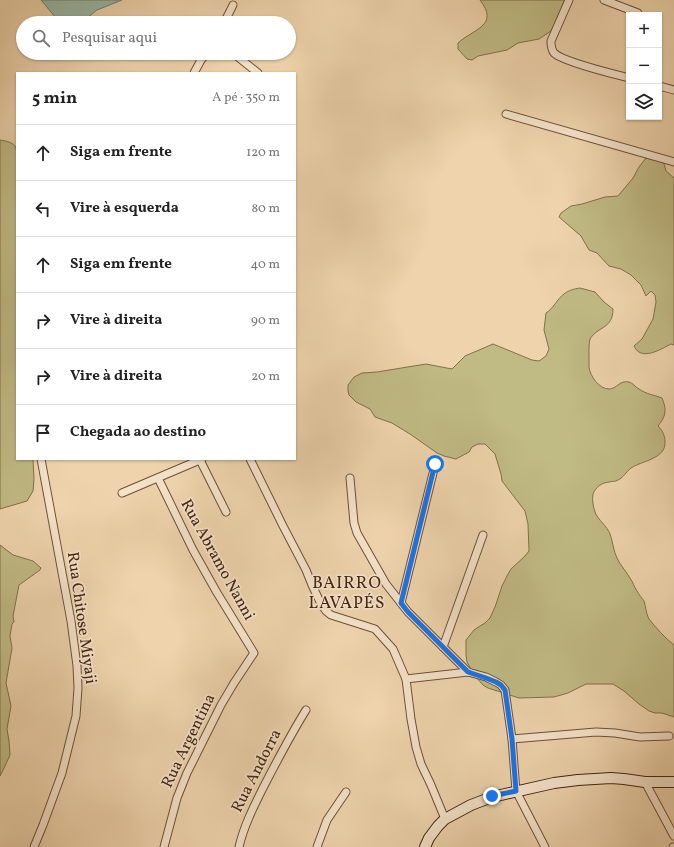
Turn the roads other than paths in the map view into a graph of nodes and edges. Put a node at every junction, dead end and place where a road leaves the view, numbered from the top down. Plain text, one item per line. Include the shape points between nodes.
1 (569, 0) edge
2 (604, 0) edge
3 (233, 5) dead end
4 (635, 12) edge
5 (228, 16) edge
6 (201, 60) edge
7 (242, 60) edge
8 (195, 72) edge
9 (257, 72) edge
10 (626, 77) edge
11 (662, 87) edge
12 (674, 90) edge
13 (506, 114) dead end
14 (674, 162) edge
15 (41, 460) edge
16 (196, 460) edge
17 (250, 460) edge
18 (435, 464) dead end
19 (158, 478) junction
20 (350, 478) dead end
21 (122, 494) dead end
22 (226, 512) dead end
23 (483, 535) dead end
24 (401, 603) junction
25 (443, 647) junction
26 (254, 653) joint
27 (468, 672) junction
28 (406, 679) junction
29 (306, 710) dead end
30 (669, 736) dead end
31 (512, 739) junction
32 (645, 782) junction
33 (674, 782) edge
34 (516, 791) junction
35 (346, 792) dead end
36 (445, 819) junction
37 (674, 836) edge
38 (34, 847) edge
39 (164, 847) edge
40 (239, 847) edge
41 (317, 847) edge
42 (425, 847) edge
43 (545, 847) edge

1 - 10 street via 551,41 552,51 573,62
2 - 4 street
3 - 5 street
6 - 8 street
7 - 9 street
11 - 12 street
13 - 14 street
15 - 38 street, Rua Chitose Miyaji via 71,621 78,688 76,716 62,773
16 - 19 street
16 - 22 street
17 - 28 street via 326,611 331,615 375,629 393,649
18 - 24 street
19 - 21 street
19 - 26 street, Rua Abramo Nanni via 199,560
20 - 24 street via 357,533 386,584
23 - 25 street
24 - 25 street
25 - 27 street
26 - 39 street, Rua Argentina via 221,705 187,773 177,798
27 - 28 street
27 - 31 street via 496,682 505,690
28 - 36 street via 411,720 421,764
29 - 40 street, Rua Andorra via 260,793
30 - 31 street via 640,737 596,732
31 - 34 street
32 - 33 main road
32 - 34 main road via 586,779
32 - 37 street
34 - 36 main road via 471,804
34 - 43 street
35 - 41 street via 328,820
36 - 42 main road via 433,832

